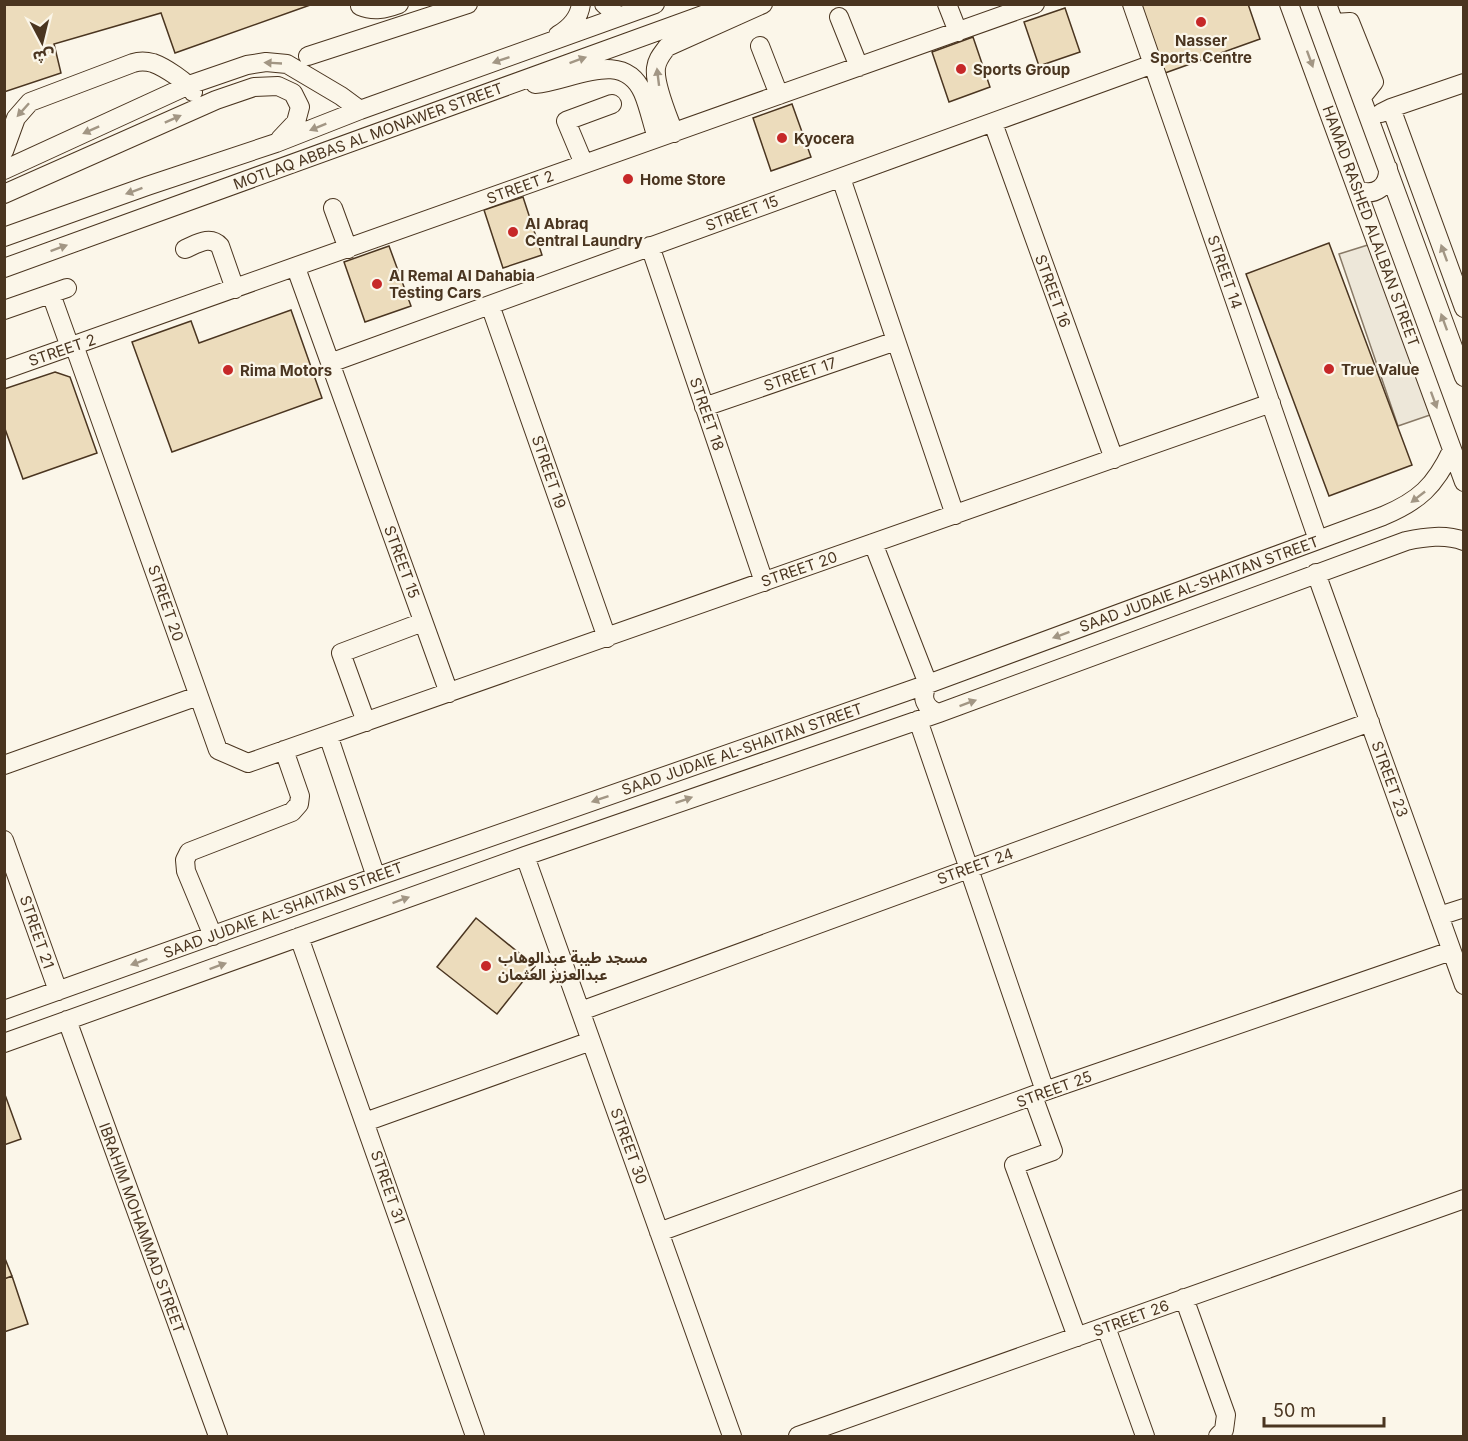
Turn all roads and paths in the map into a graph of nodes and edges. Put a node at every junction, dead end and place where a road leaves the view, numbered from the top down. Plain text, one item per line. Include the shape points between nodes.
1 (399, 4) edge
2 (429, 4) edge
3 (468, 4) edge
4 (581, 4) edge
5 (604, 4) edge
6 (733, 4) edge
7 (763, 4) edge
8 (947, 4) edge
9 (1035, 4) edge
10 (1132, 4) edge
11 (1289, 4) edge
12 (654, 5) edge
13 (624, 11) edge
14 (1333, 12) edge
15 (838, 17) dead end
16 (365, 19) edge
17 (958, 32) junction
18 (760, 46) dead end
19 (530, 50) junction
20 (308, 56) dead end
21 (1153, 64) junction
22 (859, 67) junction
23 (1464, 83) edge
24 (189, 86) junction
25 (507, 86) junction
26 (779, 95) junction
27 (612, 104) dead end
28 (200, 108) junction
29 (1391, 108) junction
30 (360, 110) junction
31 (1370, 119) junction
32 (993, 123) junction
33 (665, 135) junction
34 (276, 143) junction
35 (4, 151) edge
36 (584, 164) junction
37 (1388, 168) junction
38 (4, 170) edge
39 (41, 178) junction
40 (841, 178) junction
41 (1357, 189) junction
42 (4, 194) edge
43 (4, 202) edge
44 (333, 208) dead end
45 (4, 237) edge
46 (650, 246) junction
47 (185, 249) dead end
48 (348, 249) junction
49 (4, 268) edge
50 (296, 268) junction
51 (236, 289) junction
52 (490, 305) junction
53 (1464, 308) edge
54 (4, 310) edge
55 (896, 341) junction
56 (72, 346) junction
57 (330, 363) junction
58 (4, 369) edge
59 (1464, 377) edge
60 (1271, 404) junction
61 (704, 406) junction
62 (1452, 450) junction
63 (1114, 459) junction
64 (1464, 482) edge
65 (955, 515) junction
66 (1383, 516) junction
67 (1318, 540) junction
68 (1464, 541) edge
69 (873, 543) junction
70 (1394, 546) junction
71 (1316, 573) junction
72 (764, 582) junction
73 (423, 622) junction
74 (607, 638) junction
75 (928, 684) junction
76 (449, 693) junction
77 (198, 696) junction
78 (880, 701) junction
79 (939, 713) junction
80 (918, 720) junction
81 (366, 722) junction
82 (1370, 722) junction
83 (888, 729) junction
84 (328, 735) junction
85 (284, 750) junction
86 (4, 765) edge
87 (4, 840) edge
88 (525, 856) junction
89 (970, 868) junction
90 (376, 877) junction
91 (1464, 908) edge
92 (1439, 916) junction
93 (213, 936) junction
94 (299, 937) junction
95 (1451, 951) junction
96 (1464, 985) edge
97 (58, 991) junction
98 (23, 1004) junction
99 (4, 1010) edge
100 (581, 1011) junction
101 (67, 1020) junction
102 (32, 1033) junction
103 (591, 1041) junction
104 (4, 1043) edge
105 (1039, 1094) junction
106 (365, 1122) junction
107 (1464, 1199) edge
108 (659, 1232) junction
109 (1184, 1298) junction
110 (1106, 1327) junction
111 (1077, 1337) junction
112 (218, 1437) edge
113 (475, 1437) edge
114 (732, 1437) edge
115 (798, 1437) edge
116 (1145, 1437) edge
117 (1218, 1437) edge

1 - 16 street
2 - 16 street
3 - 16 street
4 - 19 street via 570,27
5 - 13 street
25 -> 6 street, MOTLAQ ABBAS AL MONAWER STREET
33 -> 7 street via 656,70 659,57 667,47
8 - 17 street
9 - 17 street, STREET 2
10 - 21 street, STREET 14
11 -> 41 street, HAMAD RASHED ALALBAN STREET
12 - 13 street, MOTLAQ ABBAS AL MONAWER STREET
13 - 19 street, MOTLAQ ABBAS AL MONAWER STREET
14 - 31 street
15 - 22 street
16 - 20 street
17 - 22 street, STREET 2
18 - 26 street
19 -> 30 street, MOTLAQ ABBAS AL MONAWER STREET
21 - 32 street, STREET 15
21 - 60 street, STREET 14
22 - 26 street, STREET 2
23 - 29 street
24 - 28 street
30 -> 24 street via 287,64 248,65
24 -> 35 street via 155,63 133,63 30,102 16,118
24 -> 38 street
25 - 33 street via 542,84 605,68 622,70 635,79
49 -> 25 street, MOTLAQ ABBAS AL MONAWER STREET
26 - 33 street, STREET 2
27 - 36 street via 566,121
28 - 34 street via 254,87 278,86 293,93 300,107 296,122
39 -> 28 street
29 - 31 street
53 -> 29 street
30 -> 34 street, MOTLAQ ABBAS AL MONAWER STREET
31 - 37 street
32 - 40 street, STREET 15
32 - 63 street, STREET 16
33 - 36 street, STREET 2
34 -> 45 street, MOTLAQ ABBAS AL MONAWER STREET
36 - 48 street, STREET 2
37 - 41 street via 1386,181 1377,191
59 -> 37 street
39 - 42 street
39 - 43 street via 32,193
40 - 46 street, STREET 15
40 - 55 street
41 -> 62 street, HAMAD RASHED ALALBAN STREET
44 - 48 street
46 - 52 street, STREET 15
46 - 61 street, STREET 18
47 - 51 street via 216,241
48 - 50 street, STREET 2
50 - 51 street, STREET 2
50 - 57 street, STREET 15
51 - 56 street, STREET 2
52 - 57 street, STREET 15
52 - 74 street, STREET 19
54 - 56 street, STREET 20 via 59,291
55 - 61 street, STREET 17
55 - 65 street
56 - 58 street, STREET 2
56 - 77 street, STREET 20
57 - 73 street, STREET 15
60 - 63 street, STREET 20
60 - 67 street, STREET 14
61 - 72 street, STREET 18
62 - 64 street, HAMAD RASHED ALALBAN STREET
62 -> 66 street, SAAD JUDAIE AL-SHAITAN STREET via 1442,472 1426,492 1406,507
63 - 65 street, STREET 20
65 - 69 street, STREET 20
66 - 67 street, SAAD JUDAIE AL-SHAITAN STREET
66 - 70 street via 1396,527
67 -> 75 street, SAAD JUDAIE AL-SHAITAN STREET
68 - 70 street, SAAD JUDAIE AL-SHAITAN STREET via 1431,537
69 - 72 street, STREET 20
69 - 75 street
70 - 71 street, SAAD JUDAIE AL-SHAITAN STREET
79 -> 71 street, SAAD JUDAIE AL-SHAITAN STREET
71 - 82 street, STREET 23
72 - 74 street, STREET 20
73 - 76 street, STREET 15
73 - 81 street via 341,653
74 - 76 street, STREET 20
75 - 78 street, SAAD JUDAIE AL-SHAITAN STREET
75 - 79 street via 925,702
76 - 81 street, STREET 20
77 - 85 street, STREET 20 via 218,750 248,762
77 - 86 street
78 - 83 street via 891,704 896,713 895,723
78 -> 90 street, SAAD JUDAIE AL-SHAITAN STREET
79 - 80 street, SAAD JUDAIE AL-SHAITAN STREET
80 - 83 street, SAAD JUDAIE AL-SHAITAN STREET
80 - 89 street
81 - 84 street, STREET 20
82 - 89 street, STREET 24
82 - 92 street, STREET 23
88 -> 83 street, SAAD JUDAIE AL-SHAITAN STREET
84 - 85 street, STREET 20
84 - 90 street
85 - 93 street via 300,796 292,812 189,852 185,860
87 - 97 street, STREET 21
94 -> 88 street, SAAD JUDAIE AL-SHAITAN STREET
88 - 100 street, STREET 30
89 - 100 street, STREET 24
89 - 105 street
90 - 93 street, SAAD JUDAIE AL-SHAITAN STREET
91 - 92 street
92 - 95 street, STREET 23
93 -> 97 street, SAAD JUDAIE AL-SHAITAN STREET
101 -> 94 street, SAAD JUDAIE AL-SHAITAN STREET
94 - 106 street, STREET 31
95 - 96 street, STREET 23
95 - 105 street, STREET 25
97 - 98 street, SAAD JUDAIE AL-SHAITAN STREET
98 - 99 street, SAAD JUDAIE AL-SHAITAN STREET
98 - 102 street via 14,1010 12,1021 17,1030
100 - 103 street, STREET 30
101 - 102 street, SAAD JUDAIE AL-SHAITAN STREET
101 - 112 street, IBRAHIM MOHAMMAD STREET
102 - 104 street, SAAD JUDAIE AL-SHAITAN STREET
103 - 106 street
103 - 108 street, STREET 30
105 - 108 street, STREET 25
105 - 111 street via 1053,1151 1014,1165
106 - 113 street, STREET 31
107 - 109 street, STREET 26
108 - 114 street, STREET 30
109 - 110 street, STREET 26
109 - 117 street via 1226,1415 1224,1430
110 - 111 street, STREET 26
110 - 116 street
111 - 115 street, STREET 26

